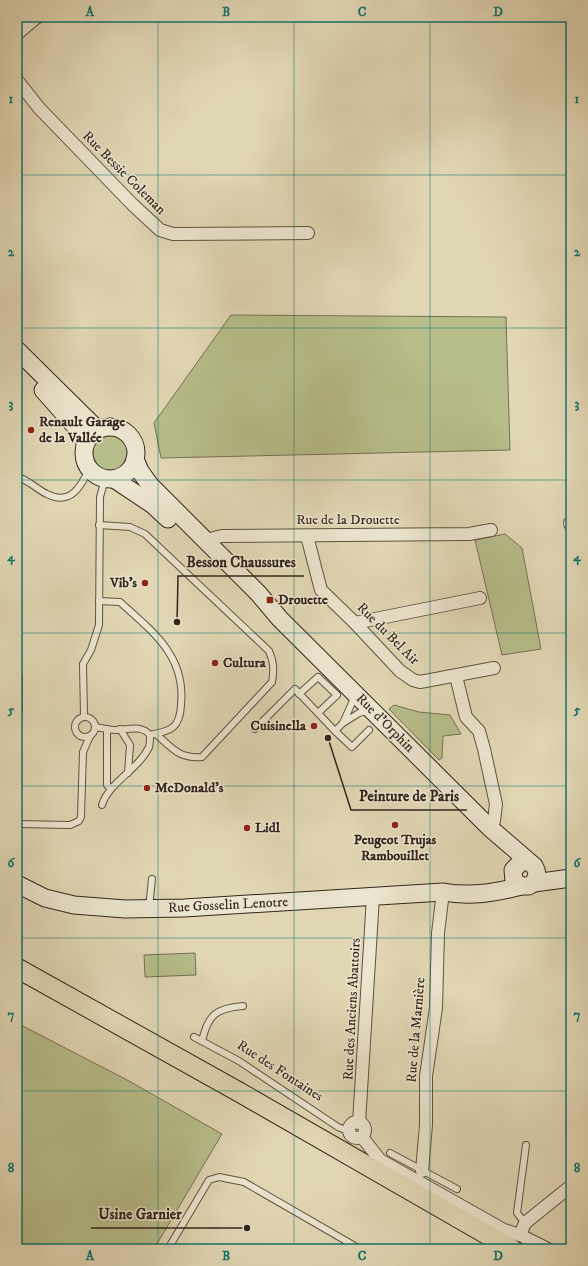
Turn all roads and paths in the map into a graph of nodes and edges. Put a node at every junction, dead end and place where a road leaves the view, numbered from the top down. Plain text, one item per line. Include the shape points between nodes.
1 (17, 17) edge
2 (37, 17) edge
3 (17, 34) edge
4 (17, 80) edge
5 (308, 233) dead end
6 (17, 350) edge
7 (17, 362) edge
8 (97, 429) junction
9 (85, 442) junction
10 (135, 459) junction
11 (89, 469) junction
12 (17, 477) edge
13 (109, 479) junction
14 (99, 526) junction
15 (491, 530) dead end
16 (307, 536) junction
17 (201, 542) junction
18 (480, 598) dead end
19 (99, 601) junction
20 (355, 623) junction
21 (494, 668) dead end
22 (17, 674) edge
23 (456, 676) junction
24 (300, 694) junction
25 (356, 694) junction
26 (372, 709) junction
27 (318, 713) junction
28 (84, 717) junction
29 (17, 718) edge
30 (343, 723) junction
31 (96, 727) junction
32 (107, 729) junction
33 (255, 729) dead end
34 (119, 730) junction
35 (369, 730) dead end
36 (335, 731) junction
37 (153, 735) junction
38 (90, 736) junction
39 (128, 773) junction
40 (111, 789) junction
41 (102, 805) dead end
42 (17, 824) edge
43 (490, 828) junction
44 (571, 868) edge
45 (524, 873) junction
46 (571, 878) edge
47 (152, 879) dead end
48 (17, 884) edge
49 (443, 892) junction
50 (373, 897) junction
51 (149, 909) junction
52 (17, 954) edge
53 (17, 968) edge
54 (17, 983) edge
55 (243, 1006) dead end
56 (194, 1037) dead end
57 (202, 1041) junction
58 (239, 1092) junction
59 (359, 1123) junction
60 (348, 1131) junction
61 (362, 1137) junction
62 (526, 1145) dead end
63 (390, 1153) dead end
64 (422, 1171) junction
65 (571, 1186) edge
66 (457, 1189) dead end
67 (525, 1223) junction
68 (516, 1242) edge
69 (168, 1249) edge
70 (360, 1249) edge
71 (491, 1249) edge
72 (548, 1249) edge

1 - 2 street
2 - 3 street
4 - 5 street, Rue Bessie Coleman via 39,108 160,230 173,234
6 - 8 main road
7 - 9 main road via 82,434
8 - 9 main road
8 - 10 main road via 112,426 126,432 135,444
9 - 11 main road via 84,456
10 - 13 main road via 128,472
10 - 17 main road, Rue d'Orphin via 150,485
11 - 12 lane via 77,491 63,497 48,494 23,478
11 - 13 main road via 99,477
13 - 14 lane via 100,497
13 - 17 main road, Rue d'Orphin via 153,505
14 - 19 lane
14 - 37 lane via 130,527 145,534 269,652 273,659 272,682 202,758 180,755
15 - 16 street, Rue de la Drouette via 469,534
16 - 17 street, Rue de la Drouette via 222,536
16 - 20 street, Rue du Bel Air via 320,590
17 - 25 main road, Rue d'Orphin via 258,593 280,619
18 - 20 street
19 - 28 lane via 99,625 91,650 83,664
19 - 37 lane via 120,602 144,624 176,662 181,681 180,718 175,727
20 - 23 street, Rue du Bel Air via 400,671 413,680 420,682
21 - 23 street, Rue du Bel Air
22 - 29 lane
23 - 43 street via 466,717 479,731 484,750 496,804 494,821
24 - 27 lane
24 - 27 lane via 318,677 337,695
24 - 33 lane via 295,689
25 - 26 main road, Rue d'Orphin
25 - 30 lane
26 - 30 lane via 359,713
26 - 43 main road, Rue d'Orphin
27 - 36 lane
28 - 31 lane via 90,718
28 - 38 lane via 78,720 75,726 77,733 84,737
30 - 36 lane
31 - 32 lane
31 - 38 lane
32 - 34 lane
32 - 40 lane via 107,785
34 - 37 lane via 131,727 146,730
34 - 39 lane via 130,746
35 - 36 lane via 352,747
37 - 39 lane via 149,747
38 - 42 lane via 83,752 79,821 70,825
39 - 40 lane
40 - 41 lane via 104,796
43 - 45 main road, Rue d'Orphin
44 - 45 main road, Rue Gosselin Lenotre
45 - 46 main road, Rue Gosselin Lenotre
45 - 49 main road, Rue Gosselin Lenotre
47 - 51 lane
48 - 51 main road, Rue Gosselin Lenotre via 45,898 74,905
49 - 50 main road, Rue Gosselin Lenotre
49 - 64 street, Rue de la Marnière via 438,933 436,1008 426,1076 426,1125
50 - 51 main road, Rue Gosselin Lenotre
50 - 59 street, Rue des Anciens Abattoirs
52 - 58 main road via 237,1082
53 - 58 main road
54 - 71 main road via 131,1042
55 - 57 lane via 220,1010 211,1017
56 - 57 lane, Rue des Fontaines
57 - 60 lane, Rue des Fontaines via 239,1061 338,1127
58 - 68 main road
59 - 60 street via 352,1124
59 - 61 street via 364,1128
60 - 61 street via 352,1137
61 - 68 street via 380,1160 504,1230
62 - 67 lane via 517,1213
63 - 64 lane
64 - 66 lane
65 - 67 street
67 - 68 street
68 - 72 street
69 - 70 lane via 209,1180 219,1177 244,1182

